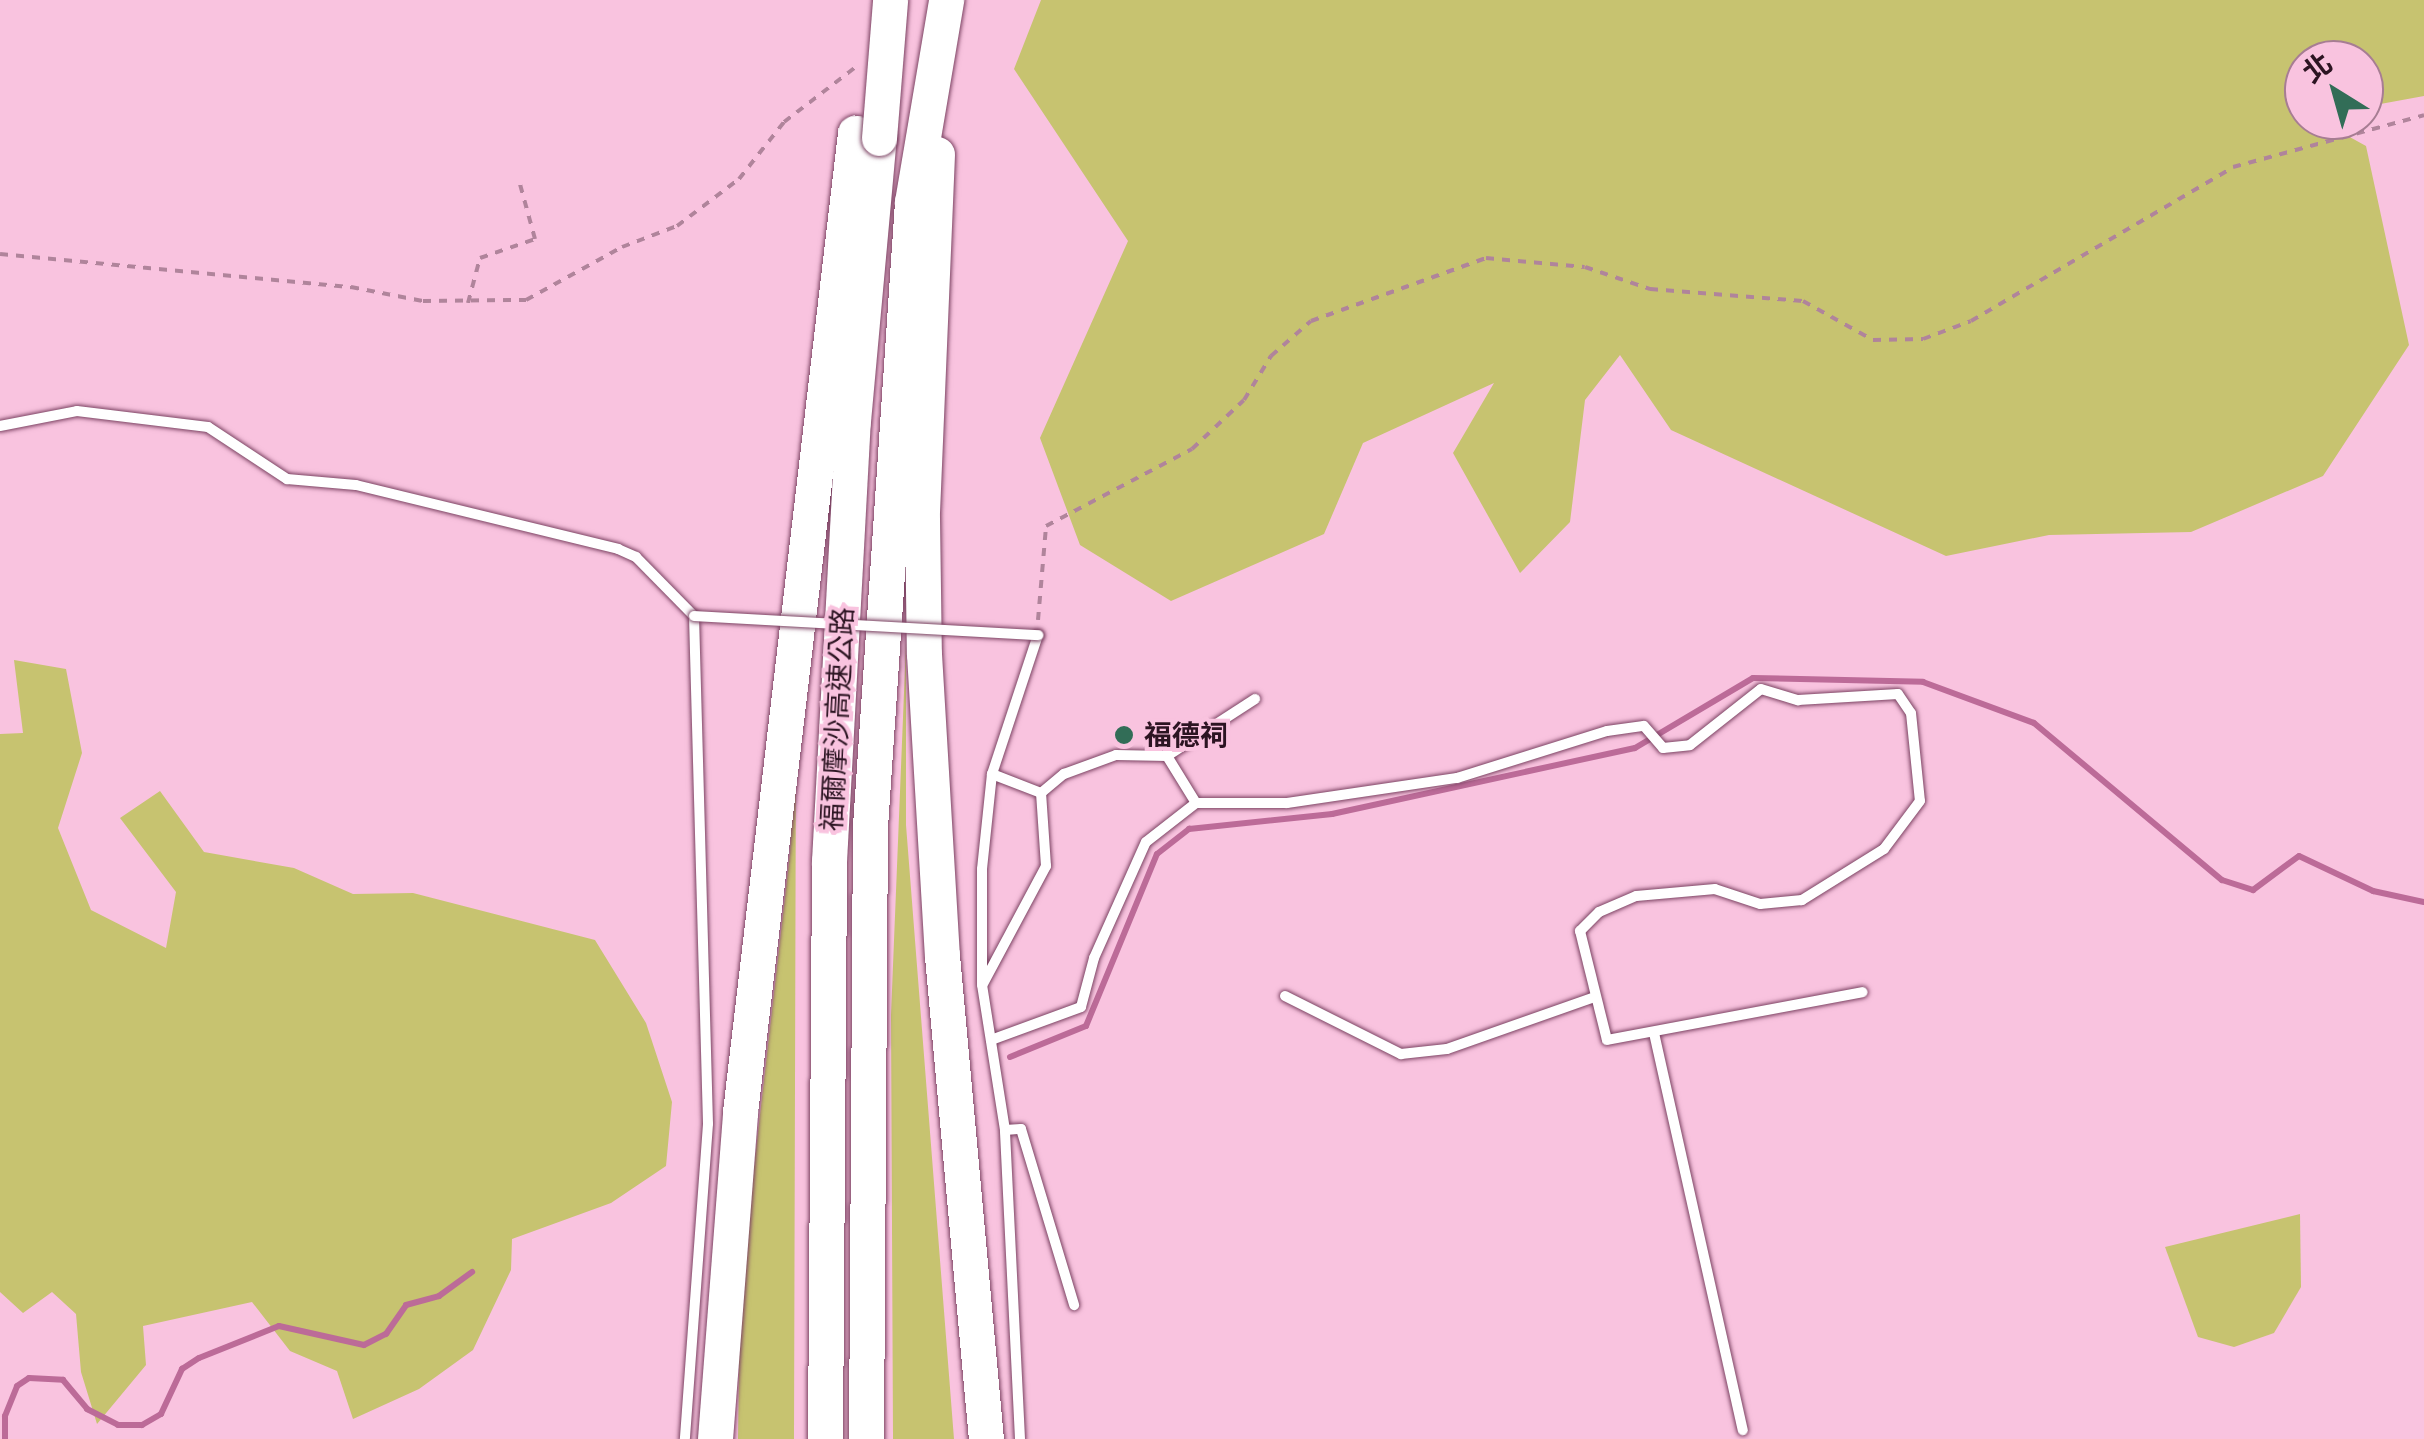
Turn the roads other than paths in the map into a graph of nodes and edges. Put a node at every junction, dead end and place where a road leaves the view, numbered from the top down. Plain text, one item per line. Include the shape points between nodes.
1 (889, 0) edge
2 (946, 0) edge
3 (936, 88) junction
4 (867, 135) junction
5 (0, 426) edge
6 (694, 616) junction
7 (1255, 699) dead end
8 (1167, 756) junction
9 (992, 774) junction
10 (1041, 793) junction
11 (1196, 803) junction
12 (982, 985) junction
13 (1863, 992) dead end
14 (1285, 996) dead end
15 (1595, 997) junction
16 (1654, 1032) junction
17 (991, 1040) junction
18 (1004, 1130) junction
19 (1074, 1304) dead end
20 (1743, 1430) dead end
21 (685, 1439) edge
22 (715, 1439) edge
23 (825, 1439) edge
24 (866, 1439) edge
25 (986, 1439) edge
26 (1020, 1439) edge

1 - 4 highway via 866,56
2 - 3 highway
3 - 24 highway, 福爾摩沙高速公路 via 912,202 871,808
3 - 25 highway via 924,654 942,956
4 - 22 highway via 740,1112
4 - 23 highway, 福爾摩沙高速公路 via 829,861
5 - 6 lane via 77,410 208,427 287,479 356,485 618,549 636,557
6 - 9 lane, bridge via 1038,635
6 - 21 lane via 708,1124
7 - 8 lane
8 - 10 lane via 1116,755 1064,774
8 - 11 lane
9 - 10 lane
9 - 12 lane via 982,869
10 - 12 lane via 1046,866
11 - 15 lane via 1287,803 1456,778 1607,730 1644,726 1663,748 1690,745 1761,690 1798,700 1898,694 1911,713 1920,801 1884,849 1802,900 1760,904 1715,889 1636,896 1599,912 1580,931
11 - 17 lane via 1146,842 1094,958 1081,1006
12 - 17 lane
13 - 16 lane
14 - 15 lane via 1401,1054 1446,1049
15 - 16 lane via 1607,1040
16 - 20 lane
17 - 18 lane
18 - 19 lane via 1021,1130
18 - 26 lane

